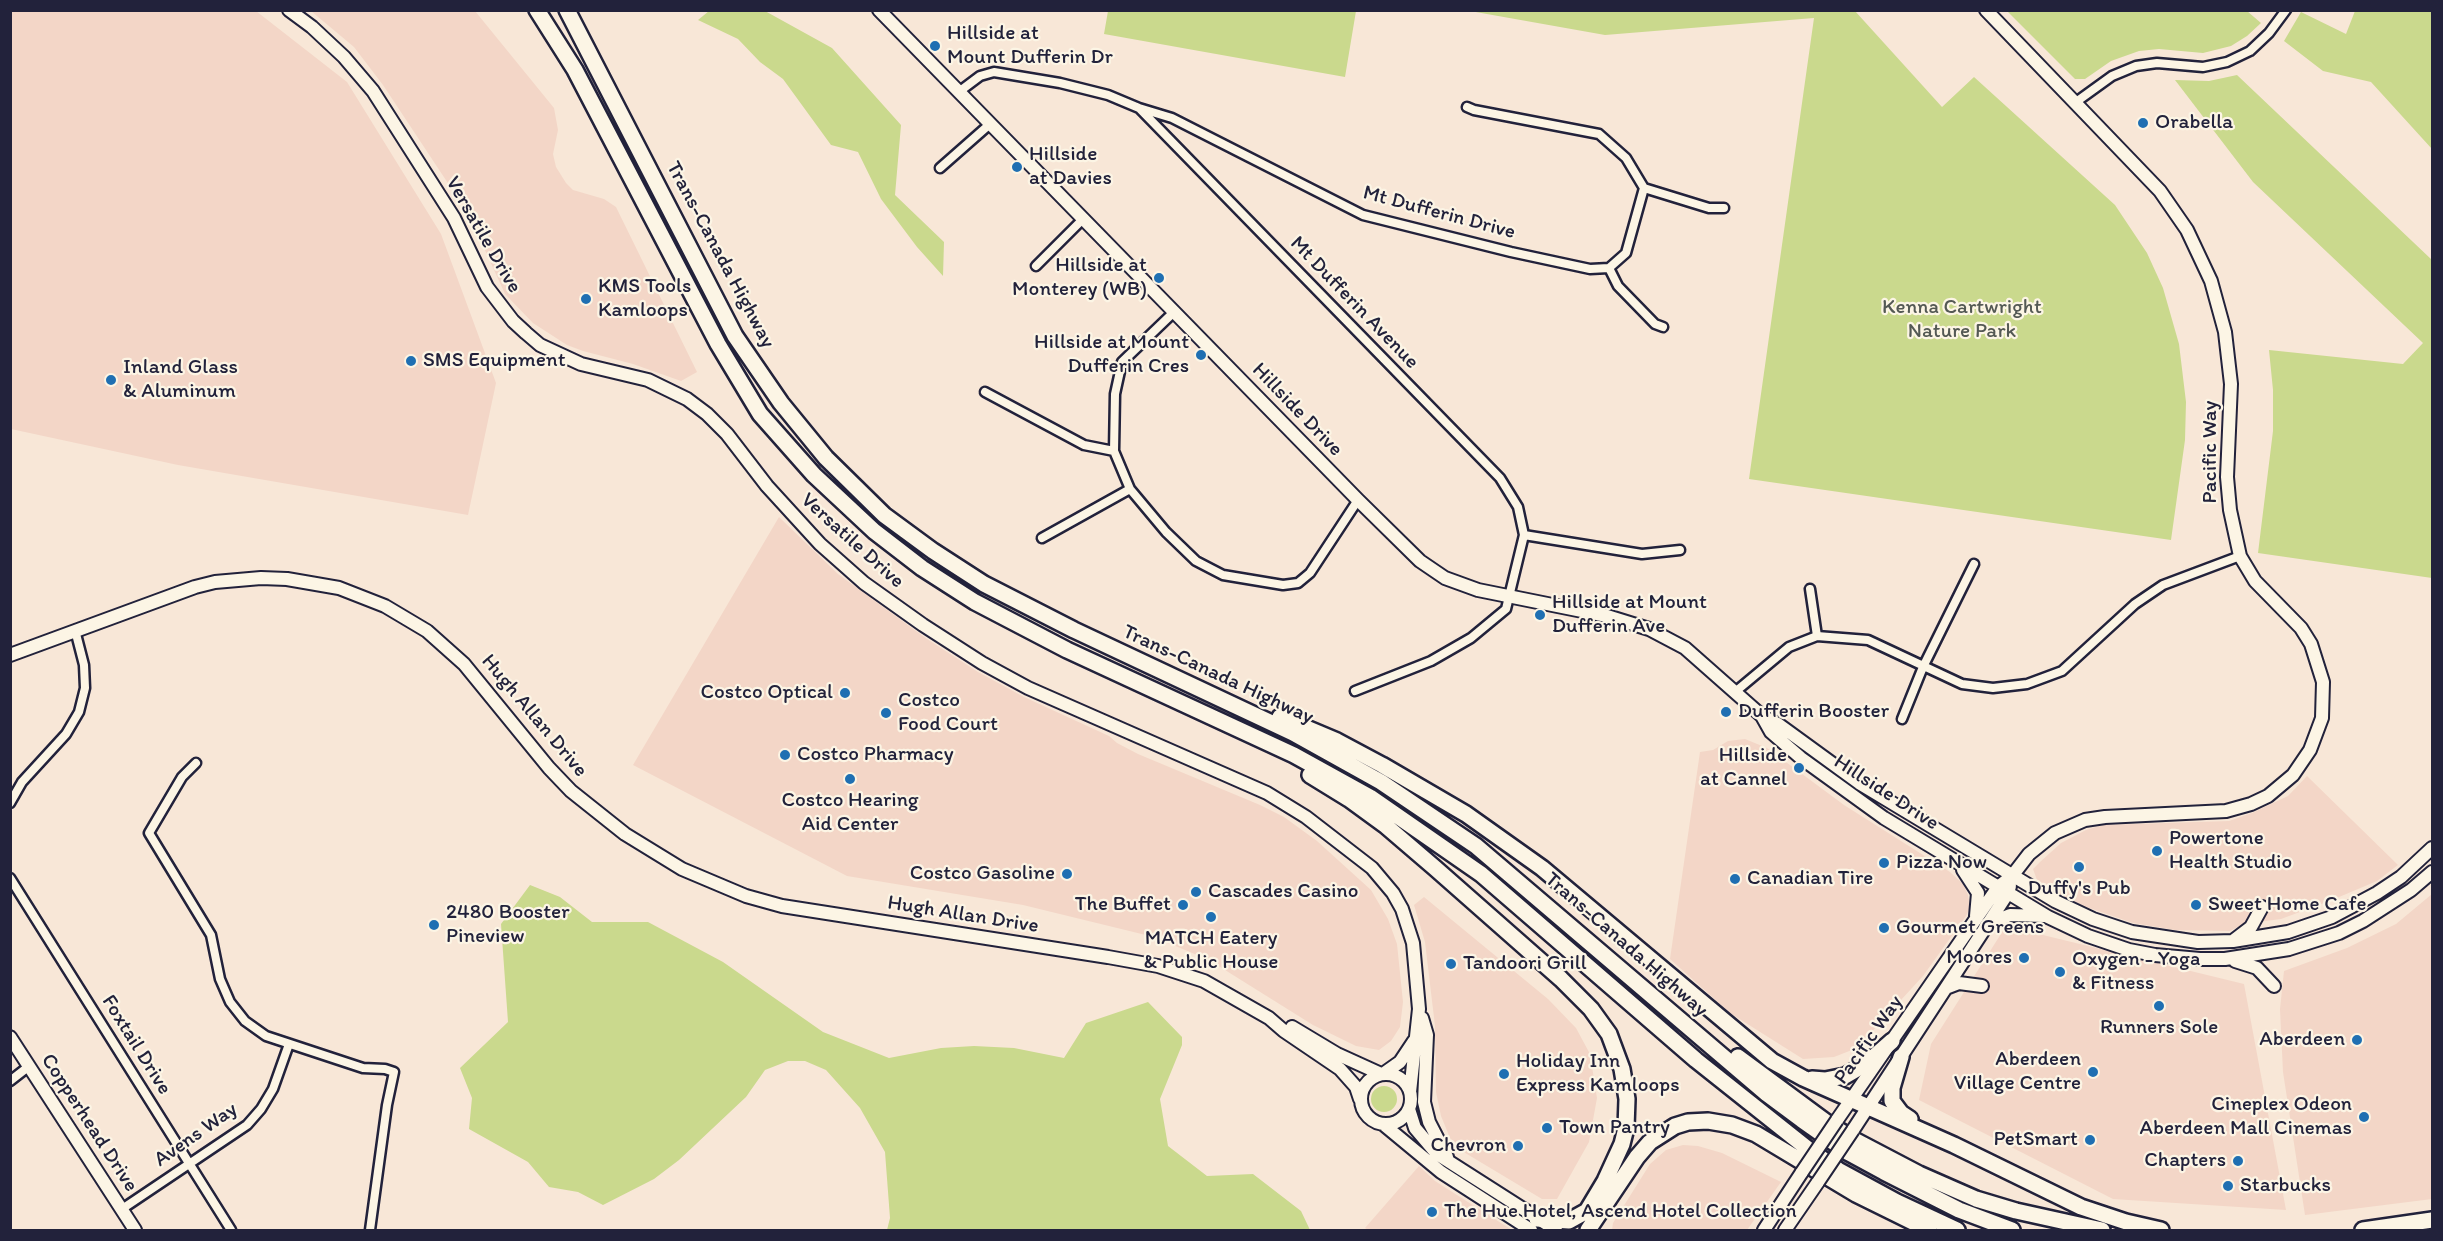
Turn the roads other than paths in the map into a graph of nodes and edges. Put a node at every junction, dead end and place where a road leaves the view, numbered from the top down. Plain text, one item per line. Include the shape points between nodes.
1 (289, 10) edge
2 (537, 10) edge
3 (567, 10) edge
4 (879, 10) edge
5 (1986, 10) edge
6 (2286, 10) edge
7 (960, 91) junction
8 (2076, 102) junction
9 (1467, 107) dead end
10 (1139, 108) junction
11 (990, 124) junction
12 (940, 168) dead end
13 (1644, 188) junction
14 (1724, 208) dead end
15 (1083, 219) junction
16 (1036, 266) dead end
17 (1609, 268) junction
18 (1174, 312) junction
19 (1663, 327) dead end
20 (985, 392) dead end
21 (1114, 451) junction
22 (1130, 489) junction
23 (1358, 500) junction
24 (1524, 535) junction
25 (1042, 538) dead end
26 (1680, 550) dead end
27 (2240, 556) junction
28 (1974, 564) dead end
29 (1810, 589) dead end
30 (1509, 597) junction
31 (75, 630) junction
32 (1817, 636) junction
33 (10, 655) edge
34 (1923, 667) junction
35 (1354, 692) dead end
36 (1735, 692) junction
37 (1212, 694) junction
38 (1762, 716) junction
39 (1902, 719) dead end
40 (1251, 735) junction
41 (196, 764) dead end
42 (10, 803) edge
43 (2433, 848) edge
44 (1957, 862) junction
45 (2433, 872) edge
46 (2012, 876) junction
47 (10, 878) edge
48 (2003, 890) junction
49 (2262, 907) dead end
50 (2048, 917) junction
51 (1981, 923) junction
52 (2233, 941) junction
53 (1966, 955) junction
54 (2225, 959) junction
55 (2274, 986) dead end
56 (1943, 990) junction
57 (1419, 1009) junction
58 (1269, 1018) junction
59 (1693, 1030) junction
60 (1418, 1034) junction
61 (10, 1037) edge
62 (1892, 1041) junction
63 (290, 1044) junction
64 (1901, 1057) junction
65 (28, 1067) junction
66 (1382, 1074) junction
67 (1803, 1078) junction
68 (10, 1081) edge
69 (1410, 1092) junction
70 (1360, 1099) junction
71 (1852, 1099) junction
72 (1869, 1106) junction
73 (1409, 1108) junction
74 (1383, 1124) junction
75 (1954, 1145) junction
76 (1451, 1163) junction
77 (189, 1164) junction
78 (1605, 1205) junction
79 (122, 1209) junction
80 (2433, 1222) edge
81 (1534, 1225) edge
82 (135, 1230) edge
83 (231, 1230) edge
84 (370, 1230) edge
85 (1556, 1230) edge
86 (1587, 1230) edge
87 (1598, 1230) edge
88 (1764, 1230) edge
89 (1785, 1230) edge
90 (1929, 1230) edge
91 (1957, 1230) edge
92 (2012, 1230) edge
93 (2102, 1230) edge
94 (2160, 1230) edge
95 (2363, 1230) edge

1 - 57 street, Versatile Drive via 344,57 373,91 454,218 487,287 526,333 570,360 648,380 687,399 727,434 766,486 820,544 873,589 982,663 1028,688 1267,794 1324,831 1372,868 1402,909 1413,943
2 - 40 highway, Trans-Canada Highway via 581,80 718,344 760,414 814,475 874,531 975,602 1067,650
3 - 37 highway, Trans-Canada Highway via 735,336 781,403 826,458 884,515 984,584
4 - 7 street, Hillside Drive
5 - 8 street, Pacific Way
6 - 8 street via 2270,33 2250,51 2227,62 2203,67 2157,63 2136,66 2112,76
7 - 10 street, Mt Dufferin Drive via 980,76 994,72 1108,94
7 - 11 street, Hillside Drive
8 - 27 street, Pacific Way via 2160,191 2187,230 2211,281 2225,333 2231,384 2227,477
9 - 13 street via 1599,134 1626,158
10 - 17 street, Mt Dufferin Drive via 1172,118 1363,215 1511,252 1590,269
10 - 24 street, Mt Dufferin Avenue via 1500,478 1518,507
11 - 12 street
11 - 15 street, Hillside Drive
13 - 14 street via 1709,208
13 - 17 street via 1626,253
15 - 16 street
15 - 18 street, Hillside Drive
17 - 19 street via 1618,286 1655,324
18 - 21 street via 1122,362 1115,394
18 - 23 street, Hillside Drive
20 - 21 street via 1084,445
21 - 22 street
22 - 23 street via 1196,561 1223,575 1283,585 1298,583 1310,573
22 - 25 street
23 - 30 street, Hillside Drive via 1420,561 1445,578
24 - 26 street via 1642,554
24 - 30 street
27 - 34 street via 2163,585 2135,604 2062,671 2027,684 1993,688 1962,684
27 - 46 street, Pacific Way via 2255,581 2301,628 2319,661 2322,718 2302,764 2268,795 2226,811 2085,820 2055,833 2029,854
28 - 34 street
29 - 32 street
30 - 35 street via 1506,609 1471,638 1431,661
30 - 36 street, Hillside Drive via 1607,616 1649,629 1685,648
31 - 33 street, Hugh Allan Drive
31 - 42 street via 84,665 85,688 79,712
31 - 58 street, Hugh Allan Drive via 215,582 287,579 339,588 385,606 427,631 464,664 571,791 625,834 682,869 746,896 782,906 1158,966 1204,981
32 - 34 street via 1868,640
32 - 36 street via 1789,647
34 - 39 street
36 - 38 street, Hillside Drive
37 - 59 highway, Trans-Canada Highway via 1330,752 1460,835
37 - 67 highway via 1337,741 1466,814 1542,868 1772,1061
38 - 44 street, Hillside Drive via 1771,732 1825,778
38 - 46 street, Hillside Drive via 1859,783
40 - 81 highway via 1386,826 1561,979 1609,1034 1623,1069 1626,1092 1628,1113 1622,1144 1587,1211 1569,1221
40 - 91 highway, Trans-Canada Highway via 1370,797 1456,856 1696,1060 1808,1149 1856,1180
41 - 63 street via 182,777 149,833 211,935 220,980 230,1002 245,1021 266,1036
43 - 52 street, Hillside Drive via 2385,888 2332,917 2284,933
44 - 48 street, Hillside Drive
44 - 51 street via 1978,893
45 - 54 street, Hillside Drive via 2386,908 2339,933 2272,953
46 - 48 street, Pacific Way
46 - 52 street, Hillside Drive via 2092,919 2132,932 2176,940
47 - 77 street, Foxtail Drive
48 - 50 street, Hillside Drive
48 - 51 street, Pacific Way
49 - 52 street via 2251,927
50 - 51 street via 2010,915
50 - 54 street, Hillside Drive via 2129,950 2175,958
51 - 53 street, Pacific Way
51 - 62 street, Pacific Way
53 - 56 street, Pacific Way
53 - 56 street via 1965,973 1982,986 1959,983
54 - 55 street via 2257,968
56 - 64 street, Pacific Way
57 - 60 street, Versatile Drive
57 - 76 street via 1427,1035 1424,1102 1429,1122
58 - 66 street, Hugh Allan Drive
58 - 70 street, Hugh Allan Drive via 1340,1069 1356,1087
59 - 92 highway, Trans-Canada Highway via 1767,1094 1849,1153 1923,1193
59 - 93 highway via 1741,1059 1826,1122 1919,1174 1976,1199
60 - 66 street via 1400,1062
60 - 69 street, Versatile Drive
61 - 65 street, Copperhead Drive
62 - 67 highway via 1845,1076 1825,1080
62 - 71 street, Pacific Way
63 - 77 street, Avens Way via 261,1109 247,1125
63 - 84 street via 363,1068 394,1072
64 - 72 street, Pacific Way
64 - 75 highway via 1892,1101 1901,1113
65 - 68 street
65 - 79 street, Copperhead Drive
66 - 69 street via 1396,1076
66 - 70 street via 1369,1080
67 - 71 highway
69 - 73 street
70 - 74 street via 1369,1118
71 - 72 highway
71 - 88 street, Pacific Way, bridge
72 - 75 highway
72 - 89 street, Pacific Way, bridge
73 - 74 street via 1399,1121
73 - 76 street via 1415,1128 1437,1154
74 - 81 street via 1441,1172
75 - 94 highway via 2081,1208
76 - 81 street
77 - 79 street, Avens Way
77 - 83 street, Foxtail Drive
78 - 86 highway
78 - 87 highway
78 - 90 highway via 1650,1142 1675,1126 1708,1121 1756,1134 1856,1194
79 - 82 street, Copperhead Drive
80 - 95 highway
81 - 85 street

